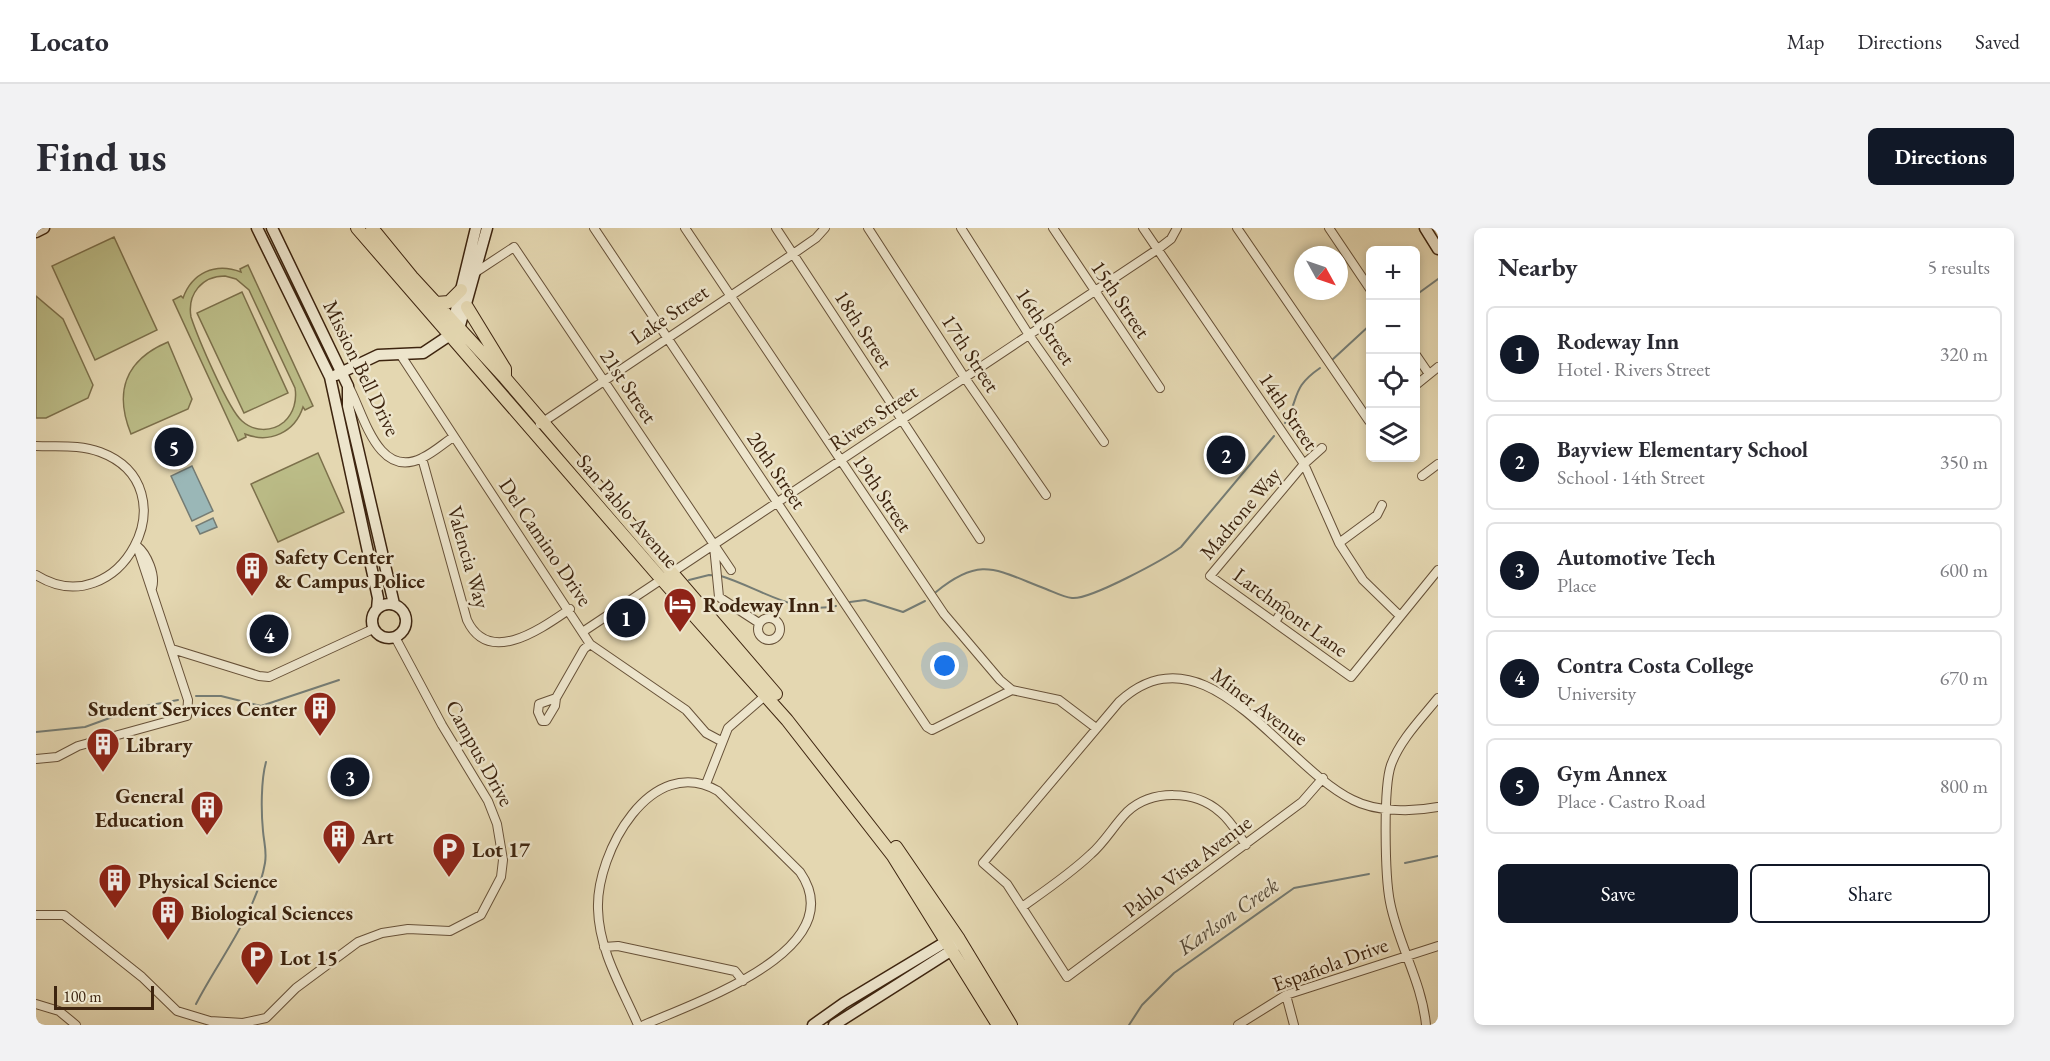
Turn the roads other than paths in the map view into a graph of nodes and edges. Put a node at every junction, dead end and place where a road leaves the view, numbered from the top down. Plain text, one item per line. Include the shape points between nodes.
1 (44, 228) edge
2 (257, 228) edge
3 (272, 228) edge
4 (357, 228) edge
5 (372, 228) edge
6 (476, 228) edge
7 (487, 228) edge
8 (594, 228) edge
9 (685, 228) edge
10 (776, 228) edge
11 (825, 228) edge
12 (868, 228) edge
13 (961, 228) edge
14 (1053, 228) edge
15 (1143, 228) edge
16 (1177, 228) edge
17 (1237, 228) edge
18 (1329, 228) edge
19 (1425, 228) edge
20 (36, 232) edge
21 (1158, 249) junction
22 (1438, 249) edge
23 (794, 254) junction
24 (476, 272) junction
25 (1366, 282) edge
26 (460, 290) junction
27 (1093, 292) junction
28 (730, 296) junction
29 (436, 303) junction
30 (467, 307) junction
31 (454, 330) junction
32 (1029, 334) junction
33 (666, 338) junction
34 (400, 354) junction
35 (1420, 361) edge
36 (1438, 367) edge
37 (342, 372) junction
38 (1429, 374) junction
39 (330, 377) junction
40 (505, 378) junction
41 (965, 378) junction
42 (603, 380) junction
43 (1420, 382) edge
44 (348, 386) junction
45 (1160, 388) dead end
46 (1366, 414) edge
47 (902, 420) junction
48 (537, 426) junction
49 (453, 436) junction
50 (1104, 442) dead end
51 (36, 446) edge
52 (1322, 448) dead end
53 (423, 458) junction
54 (840, 461) junction
55 (1304, 464) junction
56 (1438, 464) edge
57 (1422, 476) dead end
58 (1046, 495) dead end
59 (777, 502) junction
60 (1382, 505) dead end
61 (981, 539) dead end
62 (1339, 543) junction
63 (713, 545) junction
64 (137, 546) junction
65 (731, 570) dead end
66 (1438, 570) edge
67 (673, 572) junction
68 (36, 575) edge
69 (1210, 576) joint
70 (662, 580) junction
71 (394, 604) junction
72 (1286, 606) dead end
73 (377, 609) junction
74 (570, 609) junction
75 (1400, 616) junction
76 (1275, 622) junction
77 (759, 623) dead end
78 (374, 629) junction
79 (585, 631) junction
80 (395, 637) junction
81 (590, 644) junction
82 (172, 649) junction
83 (1012, 690) junction
84 (766, 695) junction
85 (556, 698) dead end
86 (1438, 698) edge
87 (1096, 728) junction
88 (721, 741) junction
89 (36, 759) edge
90 (1323, 778) junction
91 (706, 784) junction
92 (1438, 807) edge
93 (1386, 808) junction
94 (1246, 845) junction
95 (1022, 907) junction
96 (36, 915) edge
97 (953, 943) junction
98 (1438, 946) edge
99 (604, 947) junction
100 (1407, 956) junction
101 (743, 981) junction
102 (1286, 995) junction
103 (36, 1004) edge
104 (76, 1025) edge
105 (638, 1025) edge
106 (644, 1025) edge
107 (813, 1025) edge
108 (834, 1025) edge
109 (998, 1025) edge
110 (1011, 1025) edge
111 (1238, 1025) edge
112 (1294, 1025) edge
113 (1426, 1025) edge

1 - 20 street
2 - 39 street, Mission Bell Drive
3 - 37 street, Mission Bell Drive
4 - 31 main road, San Pablo Avenue
5 - 29 main road, San Pablo Avenue
6 - 26 street
7 - 24 street
8 - 33 street, 20th Street
9 - 28 street, 19th Street
10 - 23 street, 18th Street
11 - 23 street, Lake Street
12 - 41 street, 17th Street
13 - 32 street, 16th Street
14 - 27 street, 15th Street
15 - 21 street, 14th Street
16 - 21 street, Rivers Street
17 - 46 street
18 - 25 street
19 - 22 street
21 - 27 street, Rivers Street
21 - 55 street, 14th Street
23 - 28 street, Lake Street
23 - 47 street, 18th Street
24 - 30 street
24 - 42 street, 21st Street via 514,247
26 - 29 main road via 449,302
26 - 31 street
27 - 32 street, Rivers Street
27 - 45 street, 15th Street
28 - 33 street, Lake Street
28 - 54 street, 19th Street
29 - 31 main road, San Pablo Avenue
30 - 31 street
30 - 40 main road via 505,369
31 - 34 street via 423,353
31 - 40 main road, San Pablo Avenue
31 - 48 main road, San Pablo Avenue
32 - 41 street, Rivers Street
32 - 50 street, 16th Street
33 - 42 street, Lake Street
33 - 59 street, 20th Street
34 - 37 street via 369,357
34 - 49 street, Del Camino Drive
35 - 38 street
36 - 38 street
37 - 39 street
37 - 44 street, Mission Bell Drive
38 - 43 street
39 - 73 street via 378,598
40 - 48 main road, San Pablo Avenue
41 - 47 street, Rivers Street
41 - 58 street, 17th Street
42 - 48 street, Lake Street
42 - 63 street, 21st Street
44 - 53 street, Mission Bell Drive via 384,455 403,463
44 - 71 street via 348,406
47 - 54 street, Rivers Street
47 - 61 street, 18th Street
48 - 67 main road, San Pablo Avenue
48 - 70 main road, San Pablo Avenue
49 - 53 street
49 - 74 street, Del Camino Drive
51 - 64 street via 89,448 120,463 143,501 144,518
52 - 55 street, Madrone Way
53 - 74 street, Valencia Way via 467,620 474,631 492,641 513,641
54 - 59 street, Rivers Street
54 - 83 street, 19th Street via 944,614
55 - 62 street, 14th Street
55 - 69 street, Madrone Way
56 - 57 street
59 - 63 street, Rivers Street
59 - 83 street, 20th Street via 932,730
60 - 62 street via 1377,515
62 - 75 street, 14th Street via 1363,580
63 - 65 street, 21st Street
63 - 67 street, Rivers Street
63 - 77 street, 21st Street via 719,597
64 - 68 street via 116,570 90,583 67,585
64 - 82 street
66 - 75 street
67 - 70 street, Rivers Street
67 - 97 main road, San Pablo Avenue via 876,820
69 - 76 street, Larchmont Lane
70 - 79 street, Rivers Street
70 - 84 main road, San Pablo Avenue
71 - 73 street
71 - 80 street via 406,620
72 - 76 street
73 - 78 street via 372,618
74 - 79 street, Del Camino Drive
75 - 76 street, Larchmont Lane via 1351,677
78 - 80 street via 381,636
78 - 82 street via 269,677
79 - 81 street, Del Camino Drive
80 - 96 street, Campus Drive via 488,801 497,824 503,860 501,877 481,915 450,931 408,929 358,942 296,988 266,1018 243,1023 210,1022 170,1006 142,977 64,915
81 - 85 street
81 - 88 street via 686,710 706,733
82 - 89 street via 189,706 184,718 78,746 57,757
83 - 87 street via 1059,700
84 - 88 street via 728,728
84 - 97 main road, San Pablo Avenue via 882,841
86 - 93 street via 1401,744 1390,766
87 - 90 street, Miner Avenue via 1141,685 1164,679 1196,680 1221,693
87 - 95 street, Miner Avenue via 983,863 1007,884
88 - 91 street
90 - 93 street, Miner Avenue via 1352,800
90 - 94 street, Pablo Vista Avenue via 1302,802
91 - 99 street via 684,782 664,786 649,797 617,835 598,885
91 - 101 street via 718,791 795,867 808,889 808,917 798,939
92 - 93 street, Miner Avenue
93 - 100 street via 1390,902
94 - 95 street via 1222,813 1211,805 1175,795 1149,798 1127,812 1093,852 1065,877
94 - 95 street, Pablo Vista Avenue via 1067,977
97 - 107 street via 844,1003
97 - 108 street
97 - 109 main road, San Pablo Avenue
97 - 110 main road, San Pablo Avenue
98 - 100 street, Española Drive
99 - 101 street via 618,946 735,971
99 - 105 street
100 - 102 street, Española Drive
100 - 113 street via 1422,999
101 - 106 street
102 - 111 street, Española Drive
102 - 112 street
103 - 104 street via 59,1011

